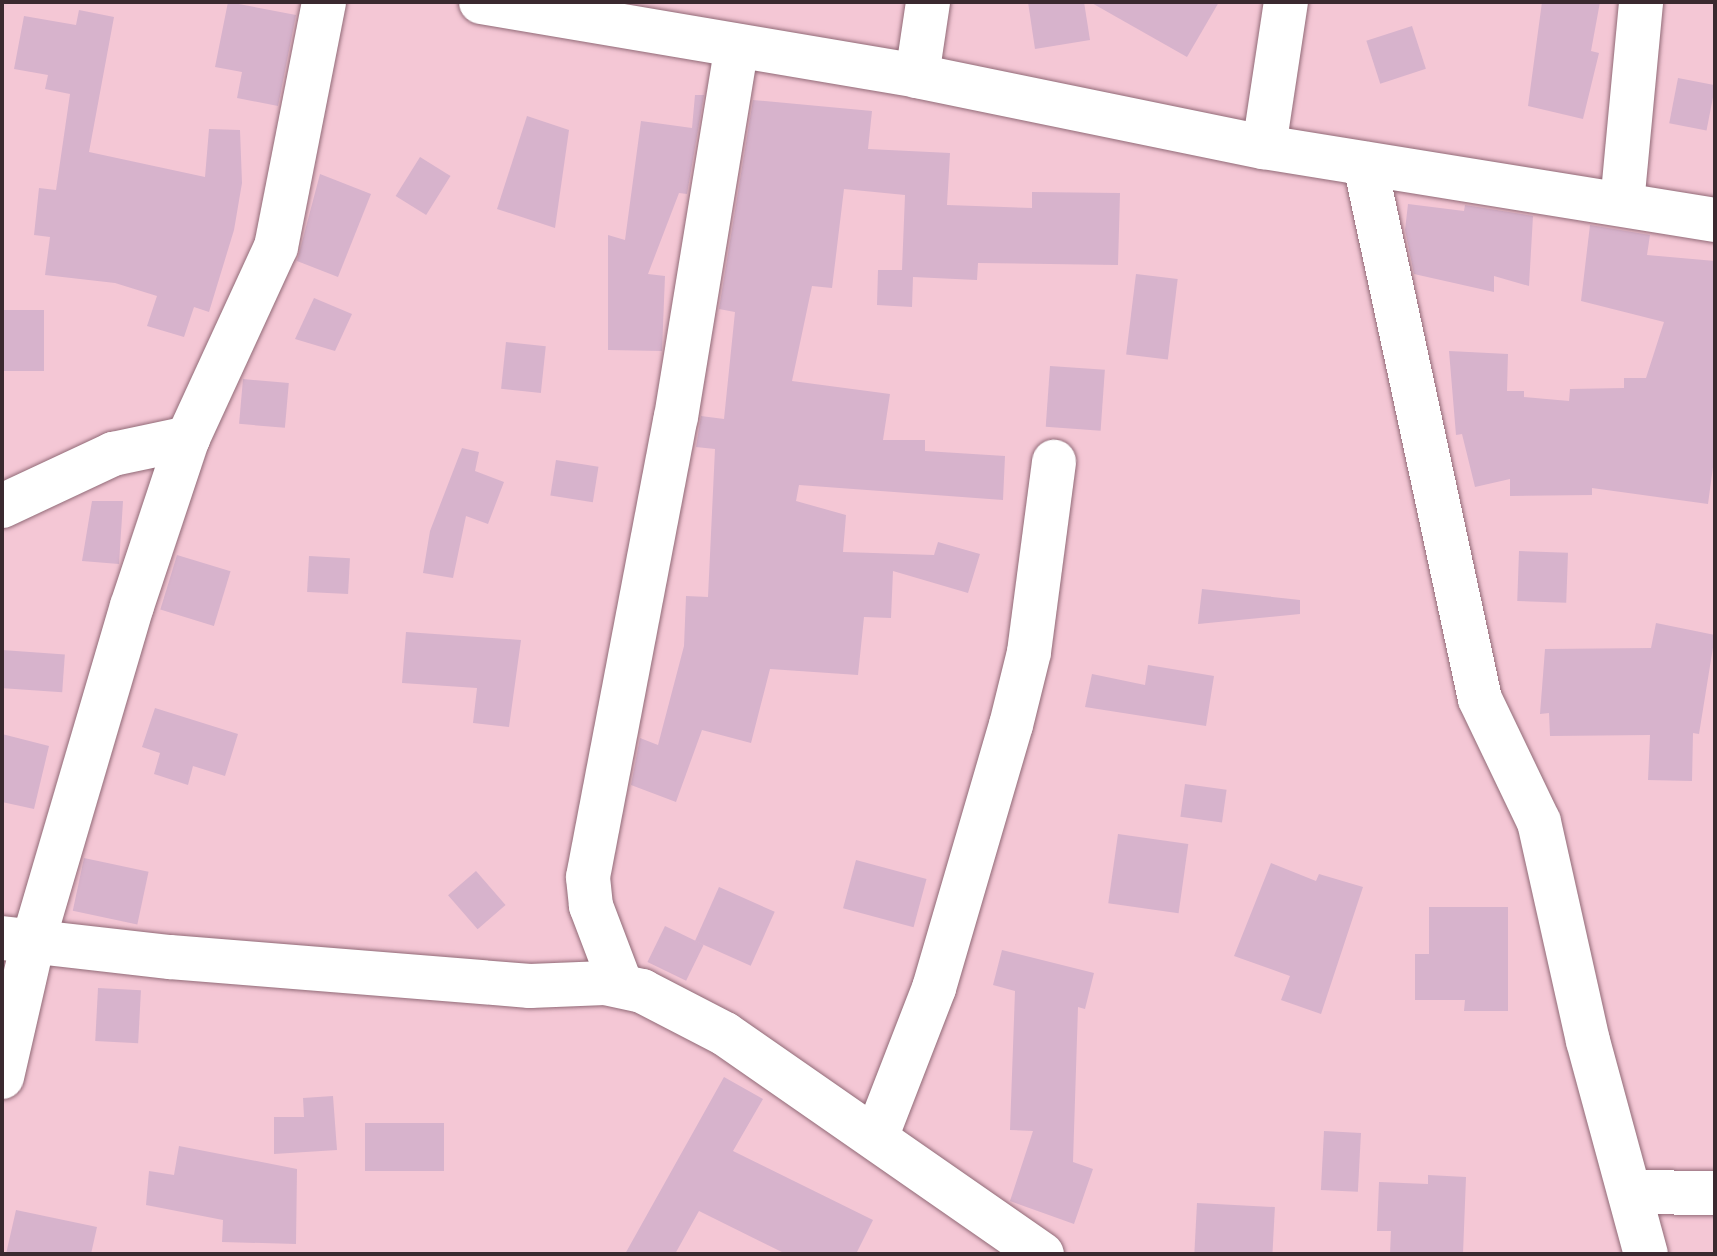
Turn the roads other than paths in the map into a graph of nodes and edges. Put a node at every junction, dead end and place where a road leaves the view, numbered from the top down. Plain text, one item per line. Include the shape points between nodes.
1 (324, 2) edge
2 (481, 2) edge
3 (928, 2) edge
4 (1286, 2) edge
5 (1641, 2) edge
6 (578, 10) edge
7 (737, 46) junction
8 (917, 76) junction
9 (1264, 147) junction
10 (1365, 164) junction
11 (1622, 204) junction
12 (1715, 220) edge
13 (188, 438) junction
14 (1054, 462) dead end
15 (2, 506) edge
16 (18, 940) edge
17 (621, 985) junction
18 (2, 1077) edge
19 (877, 1135) junction
20 (1632, 1192) junction
21 (1715, 1193) edge
22 (1042, 1254) edge
23 (1646, 1254) edge

1 - 13 street via 276,247
2 - 6 street
3 - 8 street
4 - 9 street
5 - 11 street
6 - 7 street
7 - 8 street
7 - 17 street via 676,417 588,877 591,906
8 - 9 street
9 - 10 street
10 - 11 street
10 - 20 street via 1480,699 1539,822 1588,1041
11 - 12 street
13 - 15 street via 113,454
13 - 16 street
14 - 19 street via 1029,652 1011,725 934,988
16 - 17 street via 530,986
16 - 18 street
17 - 19 street via 725,1034
19 - 22 street
20 - 21 street
20 - 23 street

